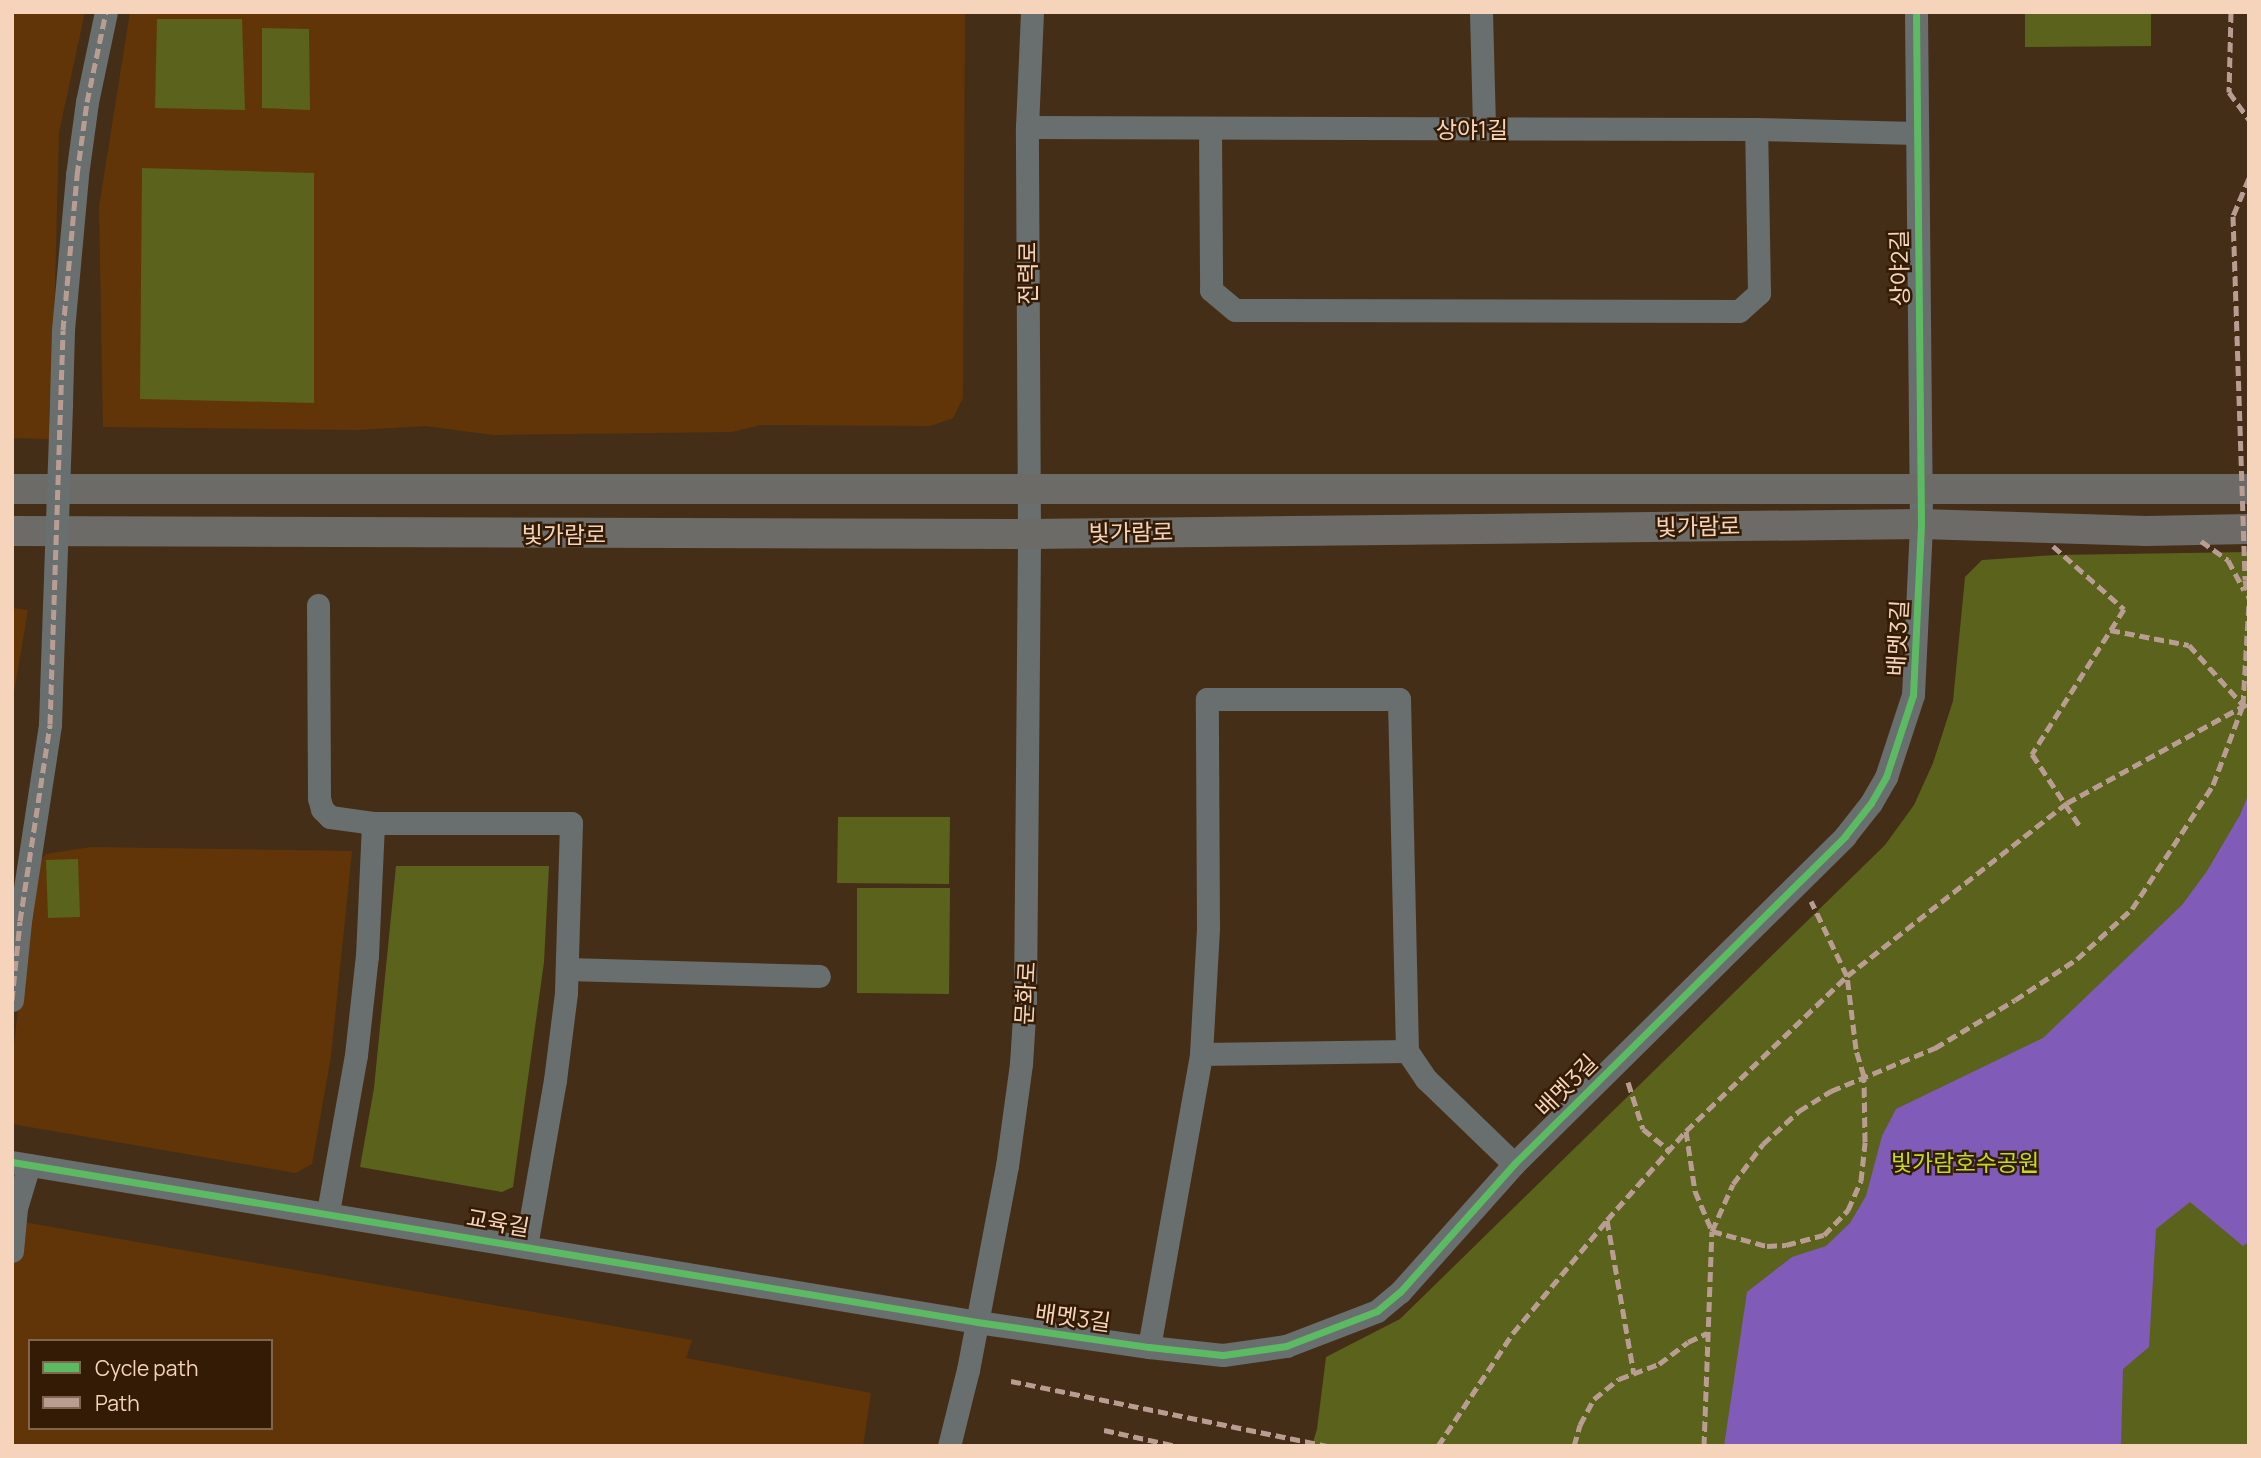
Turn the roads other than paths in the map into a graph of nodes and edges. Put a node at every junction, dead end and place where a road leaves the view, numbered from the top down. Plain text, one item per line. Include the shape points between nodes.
1 (106, 12) edge
2 (1032, 12) edge
3 (1481, 12) edge
4 (1916, 12) edge
5 (1027, 127) junction
6 (1210, 129) junction
7 (1484, 129) junction
8 (1756, 129) junction
9 (1916, 133) junction
10 (1921, 488) junction
11 (12, 489) edge
12 (1028, 489) junction
13 (2249, 489) edge
14 (1921, 524) junction
15 (2249, 529) edge
16 (12, 531) edge
17 (1029, 534) junction
18 (318, 605) dead end
19 (373, 823) junction
20 (568, 969) junction
21 (819, 976) dead end
22 (12, 1000) edge
23 (1407, 1051) junction
24 (1200, 1054) junction
25 (21, 1164) edge
26 (1514, 1164) junction
27 (328, 1212) junction
28 (526, 1246) junction
29 (12, 1251) edge
30 (977, 1322) junction
31 (1149, 1347) junction
32 (949, 1446) edge

1 - 22 street, bridge via 76,174 63,330 50,724
2 - 5 street, 전력로
3 - 7 street
4 - 9 street, 상야2길
5 - 6 street, 상야1길
5 - 12 street, 전력로
6 - 7 street, 상야1길
6 - 8 street via 1211,290 1235,310 1644,311 1739,311 1759,293
7 - 8 street, 상야1길
8 - 9 street, 상야1길
9 - 10 street, 상야2길
10 - 12 main road, 빛가람로
10 - 13 main road, 빛가람로
10 - 14 street, 상야2길
11 - 12 main road, 빛가람로
12 - 17 street, 전력로
14 - 15 main road, 빛가람로 via 2146,531
14 - 17 main road, 빛가람로
14 - 26 street, 배멧3길 via 1913,695 1899,743 1871,803 1845,836
16 - 17 main road, 빛가람로
17 - 30 street, 문화로 via 1027,949 1021,1064
18 - 19 street via 322,809 330,817
19 - 20 street via 571,823
19 - 27 street via 367,956 356,1055
20 - 21 street
20 - 28 street via 555,1080
23 - 24 street
23 - 24 street via 1399,699 1207,699 1208,927
23 - 26 street via 1426,1079
24 - 31 street
25 - 27 street, 교육길
25 - 29 street
26 - 31 street, 배멧3길 via 1400,1292 1377,1311 1286,1346 1223,1355
27 - 28 street, 교육길
28 - 30 street, 교육길
30 - 31 street, 배멧3길
30 - 32 street, 문화로

